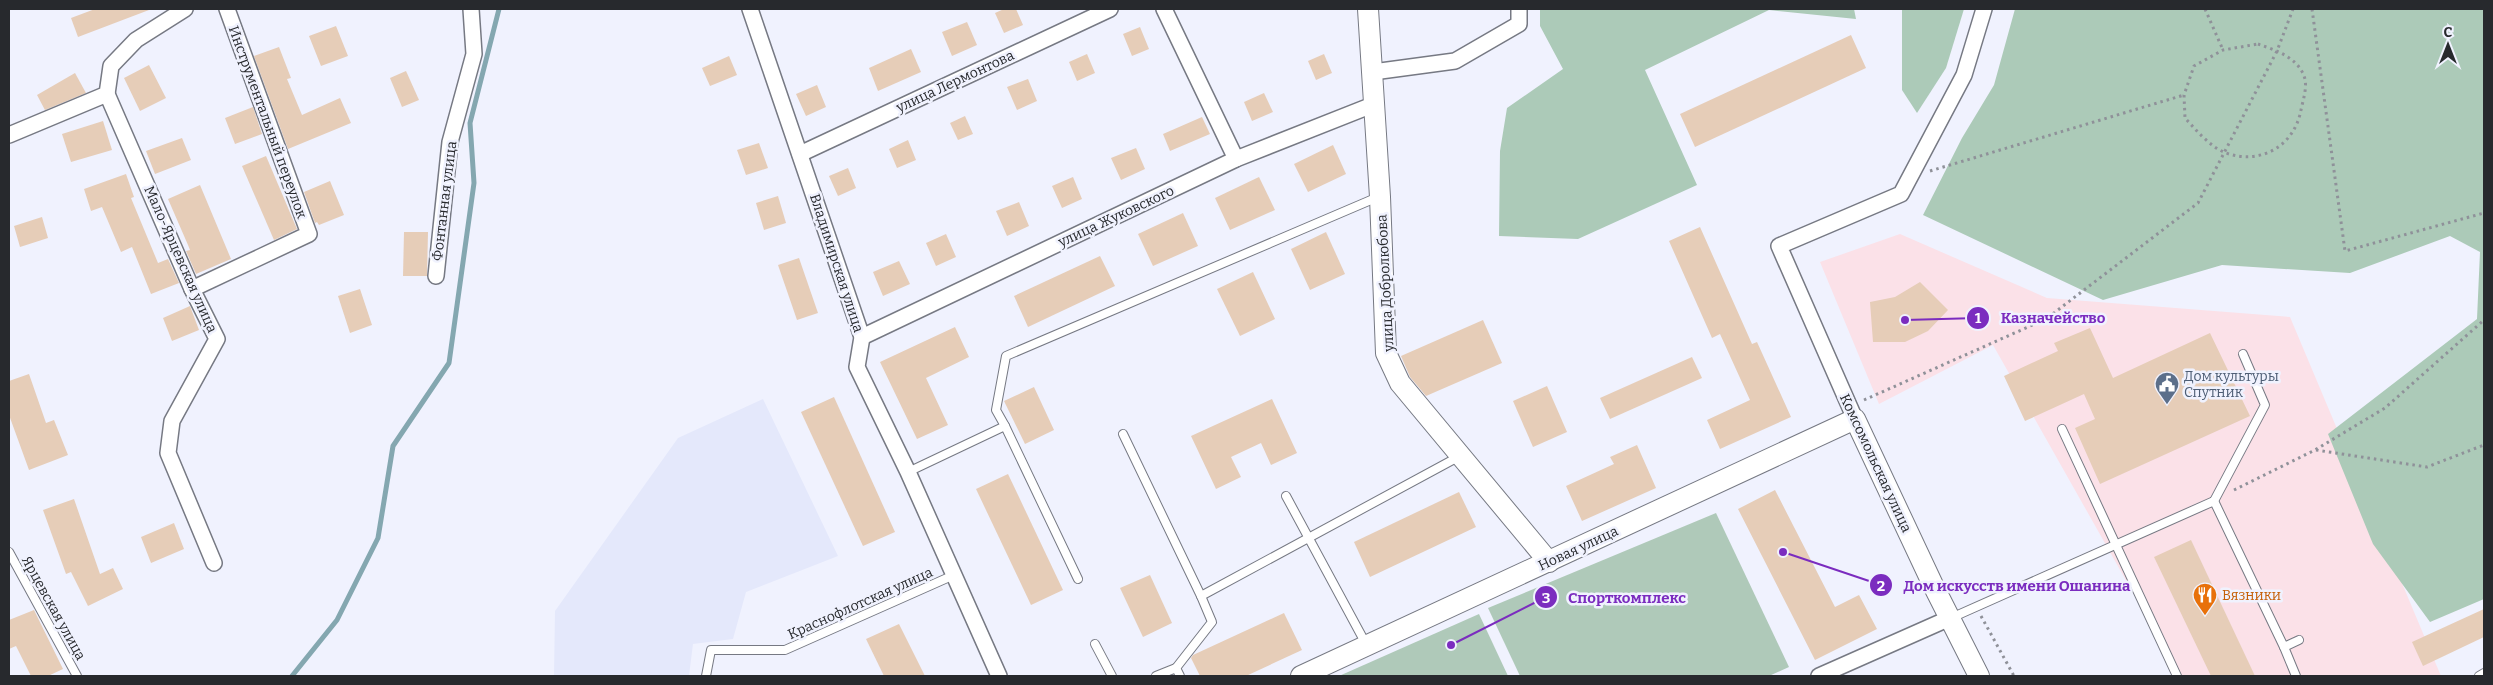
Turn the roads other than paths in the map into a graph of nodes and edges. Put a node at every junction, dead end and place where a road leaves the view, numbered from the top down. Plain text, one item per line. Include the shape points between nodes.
1 (184, 9) edge
2 (227, 9) edge
3 (471, 9) edge
4 (750, 9) edge
5 (1110, 9) edge
6 (1164, 9) edge
7 (1368, 9) edge
8 (1519, 9) edge
9 (1984, 9) edge
10 (1373, 72) junction
11 (107, 94) junction
12 (1375, 104) junction
13 (9, 135) edge
14 (800, 154) junction
15 (1236, 159) junction
16 (1380, 197) junction
17 (436, 276) dead end
18 (192, 289) junction
19 (862, 337) junction
20 (2242, 354) dead end
21 (1855, 419) junction
22 (1005, 426) junction
23 (2062, 429) dead end
24 (1123, 434) dead end
25 (1461, 455) junction
26 (908, 472) junction
27 (1286, 496) dead end
28 (2214, 501) junction
29 (1308, 538) junction
30 (2116, 546) junction
31 (9, 552) edge
32 (1550, 562) junction
33 (214, 563) dead end
34 (954, 575) junction
35 (1078, 579) dead end
36 (1201, 596) junction
37 (1950, 618) junction
38 (2299, 640) dead end
39 (1095, 644) dead end
40 (1367, 646) junction
41 (2284, 647) junction
42 (1176, 668) junction
43 (2484, 673) edge
44 (77, 676) edge
45 (706, 676) edge
46 (999, 676) edge
47 (1112, 676) edge
48 (1156, 676) edge
49 (1180, 676) edge
50 (1301, 676) edge
51 (1819, 676) edge
52 (1979, 676) edge
53 (2177, 676) edge
54 (2296, 676) edge
55 (2479, 676) edge

1 - 11 street via 136,40 111,66
2 - 18 street, Инструментальный переулок via 309,234
3 - 17 street, Фонтанная улица via 474,54 450,142
4 - 14 street, Владимирская улица
5 - 14 street, улица Лермонтова
6 - 15 street
7 - 10 street, улица Добролюбова
8 - 10 street via 1519,24 1455,61
9 - 21 street, Комсомольская улица via 1964,75 1901,194 1779,246
10 - 12 street, улица Добролюбова
11 - 13 street
11 - 18 street, Мало-Ярцевская улица
12 - 15 street, улица Жуковского
12 - 16 street, улица Добролюбова
14 - 19 street, Владимирская улица
15 - 19 street, улица Жуковского
16 - 22 lane via 1006,356 996,410
16 - 25 street, улица Добролюбова via 1386,353 1400,383
18 - 33 street, Мало-Ярцевская улица via 216,339 172,421 168,453
19 - 26 street, Владимирская улица via 858,367
20 - 28 lane via 2265,405
21 - 32 street, Новая улица
21 - 37 street, Комсомольская улица
22 - 26 lane
22 - 35 lane
23 - 30 lane
24 - 36 lane
25 - 29 lane
25 - 32 street, улица Добролюбова
26 - 34 street, Владимирская улица
27 - 29 lane
28 - 30 lane
28 - 41 lane
29 - 36 lane
29 - 40 lane
30 - 37 lane
30 - 53 lane
31 - 44 lane, Ярцевская улица
32 - 40 street, Новая улица
34 - 45 lane, Краснофлотская улица via 785,650 711,650
34 - 46 street, Владимирская улица
36 - 42 lane via 1212,622
37 - 51 street
37 - 52 street, Комсомольская улица
38 - 41 lane
39 - 47 lane
40 - 50 street, Новая улица
41 - 54 lane
42 - 48 lane
42 - 49 lane
43 - 55 lane

